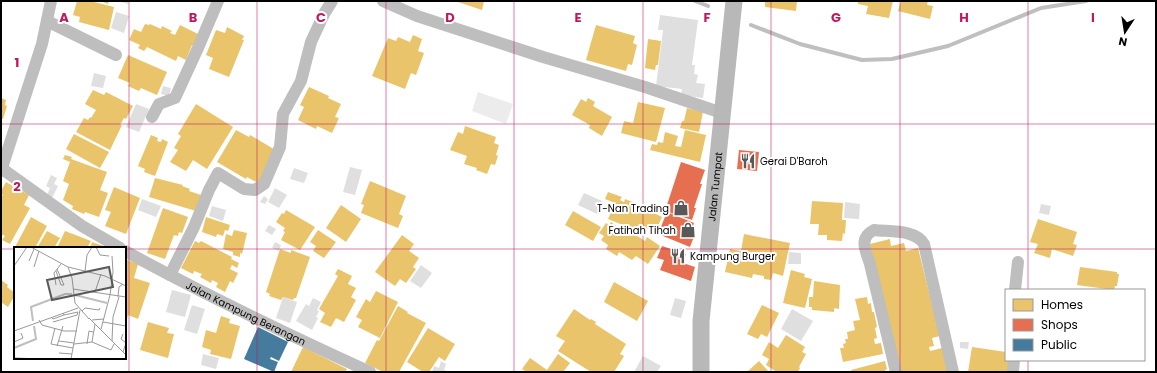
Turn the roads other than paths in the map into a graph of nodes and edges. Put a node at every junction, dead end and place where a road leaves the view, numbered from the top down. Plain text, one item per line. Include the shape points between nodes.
1 (51, 1) edge
2 (218, 1) edge
3 (332, 1) edge
4 (383, 1) edge
5 (734, 1) edge
6 (48, 21) junction
7 (116, 55) dead end
8 (722, 113) junction
9 (152, 117) dead end
10 (1, 170) edge
11 (118, 247) edge
12 (126, 252) edge
13 (1018, 262) dead end
14 (170, 275) junction
15 (1015, 289) edge
16 (1014, 361) edge
17 (370, 372) edge
18 (701, 372) edge
19 (896, 372) edge
20 (953, 372) edge
21 (1013, 372) edge

1 - 6 street
2 - 9 street via 175,98 159,104
3 - 14 street via 311,42 301,82 283,114 280,147 264,184 255,190 244,189 218,173
4 - 8 street via 416,16
5 - 8 main road, Jalan Tumpat
6 - 7 street
6 - 10 street
8 - 18 main road, Jalan Tumpat via 700,321
10 - 11 street via 82,226
12 - 14 street, Jalan Kampung Berangan
13 - 15 street
14 - 17 street, Jalan Kampung Berangan
16 - 21 street
19 - 20 street via 864,241 874,230 907,234 924,244

